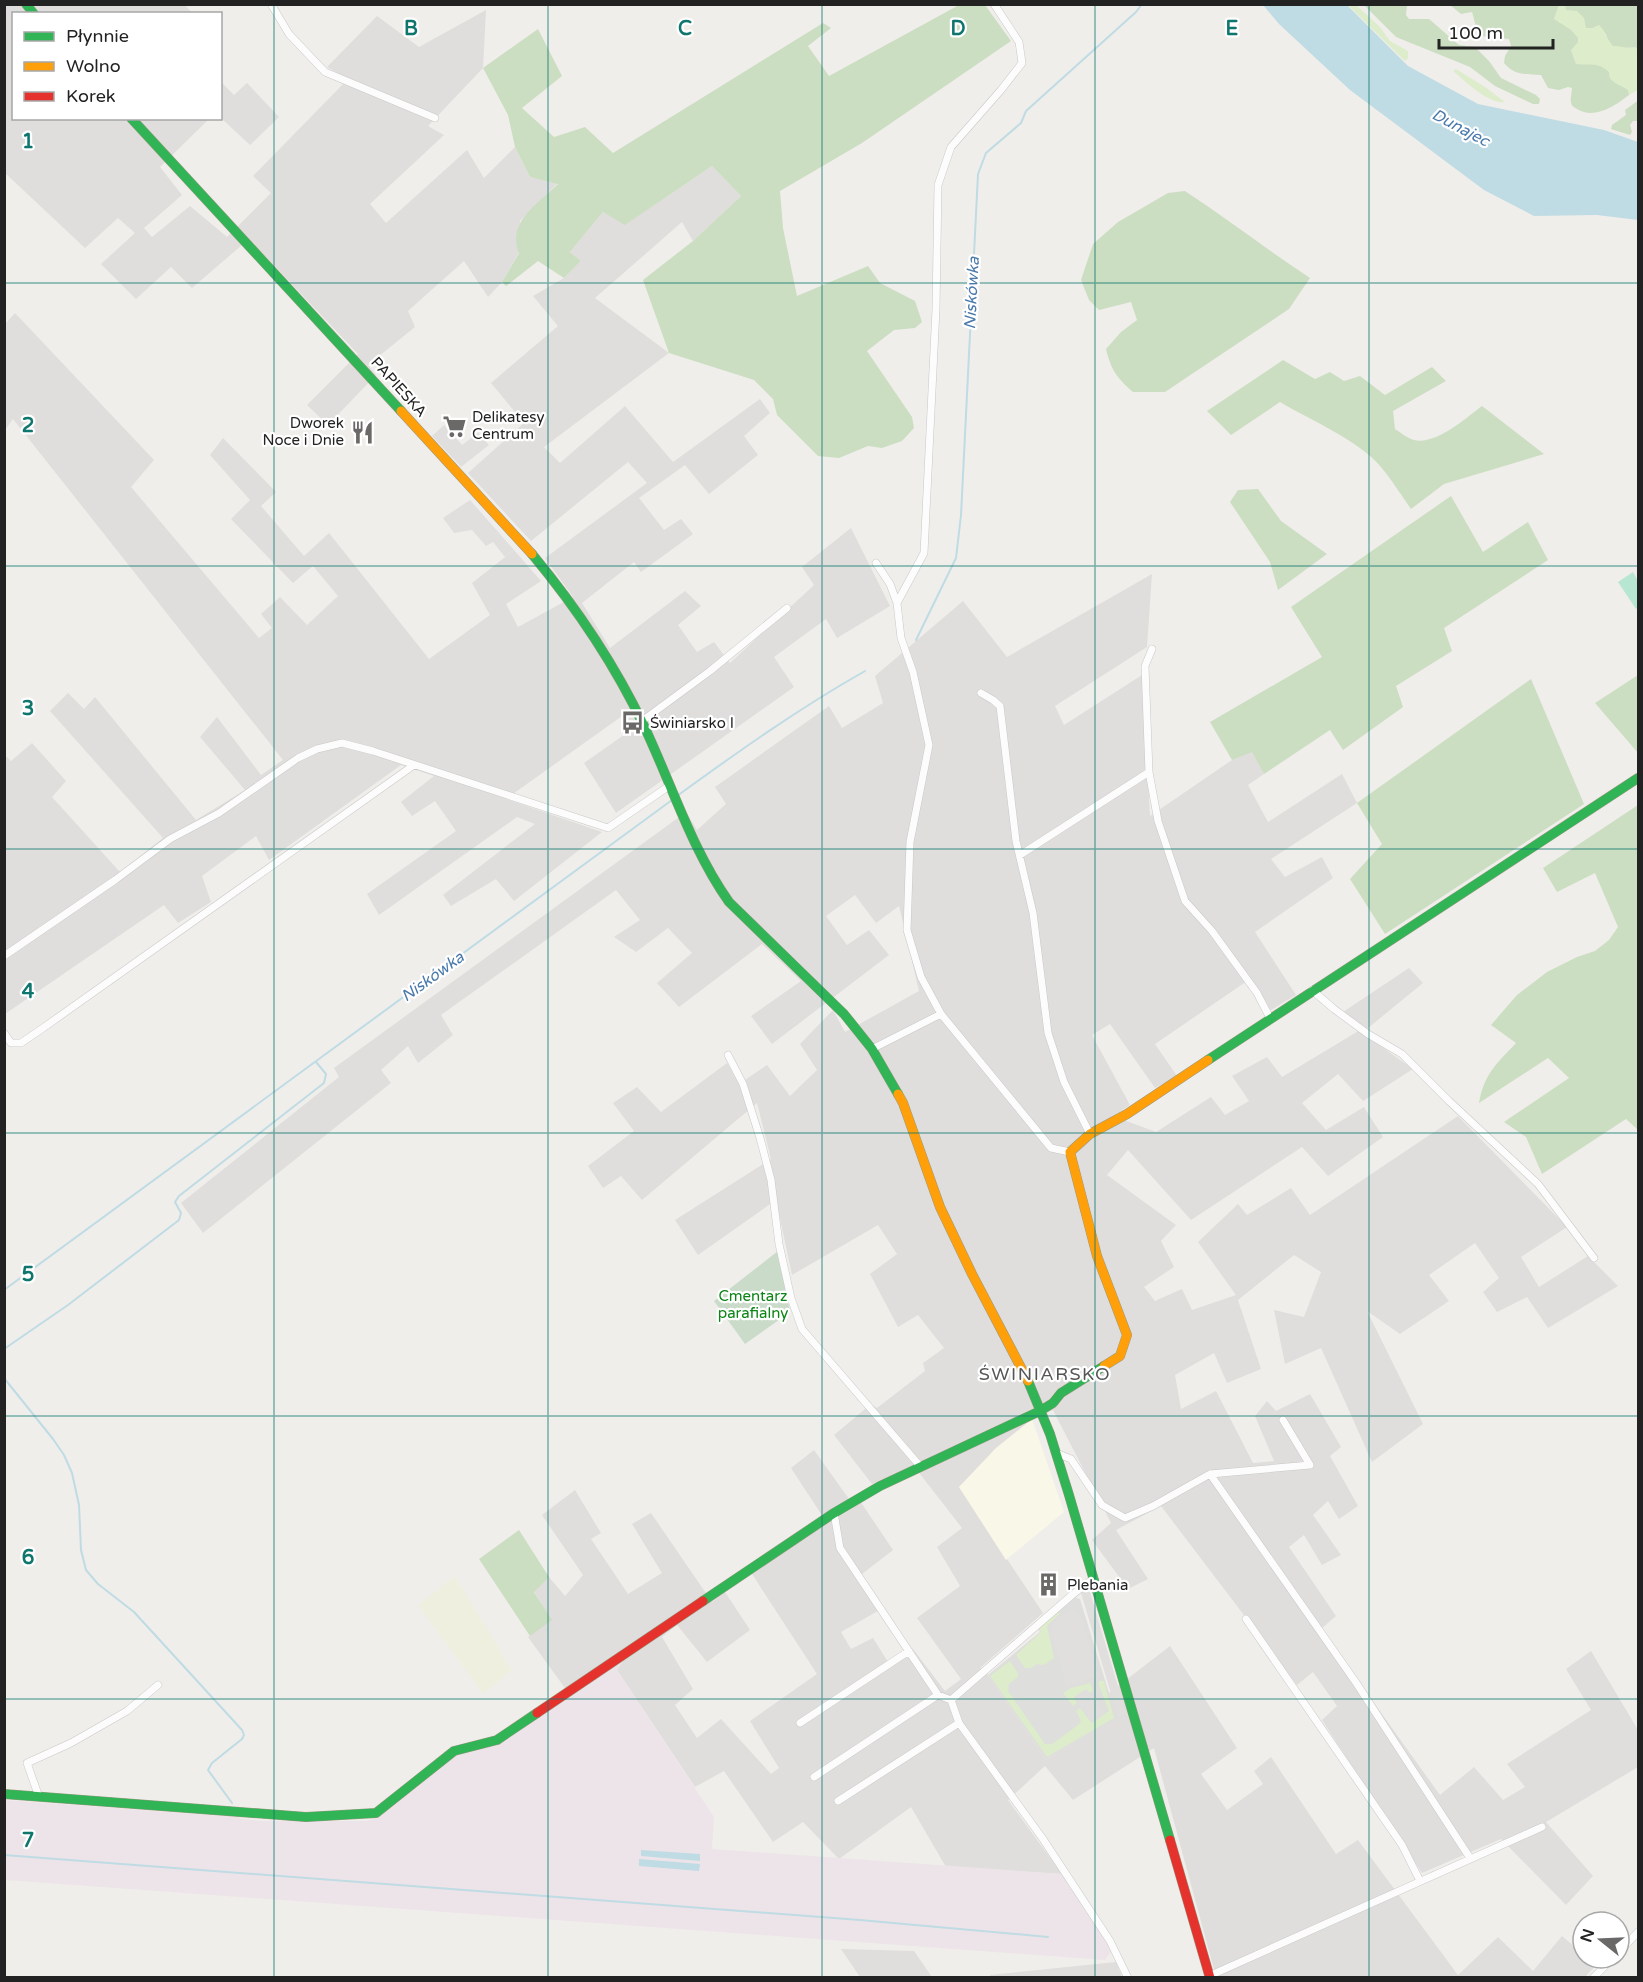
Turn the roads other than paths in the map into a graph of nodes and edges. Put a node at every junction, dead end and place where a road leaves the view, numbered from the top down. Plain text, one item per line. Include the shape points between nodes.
1 (271, 4) edge
2 (994, 4) edge
3 (435, 118) dead end
4 (133, 120) edge
5 (876, 563) dead end
6 (897, 603) junction
7 (787, 608) dead end
8 (1152, 649) dead end
9 (981, 693) dead end
10 (642, 721) junction
11 (414, 765) junction
12 (1149, 772) junction
13 (1638, 778) edge
14 (670, 787) junction
15 (1020, 855) junction
16 (4, 956) edge
17 (1312, 990) junction
18 (941, 1014) junction
19 (1270, 1018) junction
20 (4, 1033) edge
21 (872, 1049) junction
22 (728, 1055) dead end
23 (1090, 1134) junction
24 (1070, 1152) junction
25 (1594, 1258) dead end
26 (1040, 1411) junction
27 (1283, 1420) dead end
28 (1056, 1453) junction
29 (920, 1466) junction
30 (1210, 1474) junction
31 (834, 1513) junction
32 (1094, 1578) junction
33 (1246, 1619) dead end
34 (909, 1651) junction
35 (158, 1685) dead end
36 (938, 1695) junction
37 (951, 1700) junction
38 (801, 1723) dead end
39 (959, 1723) junction
40 (814, 1777) dead end
41 (4, 1794) edge
42 (39, 1797) junction
43 (838, 1801) dead end
44 (1542, 1827) dead end
45 (1470, 1858) junction
46 (1420, 1881) junction
47 (1128, 1977) edge
48 (1209, 1977) edge

1 - 3 street via 289,34 325,72
2 - 6 street via 1019,42 1022,63 951,147 938,185 924,553
4 - 10 street, PAPIESKA via 561,591 615,671
5 - 6 street
6 - 18 street via 901,638 913,672 929,745 910,842 907,930 921,976
7 - 10 street
8 - 12 street via 1145,666
9 - 15 street via 999,706
10 - 14 street, PAPIESKA
11 - 14 street via 608,828
11 - 16 street via 342,743 307,753 219,813 170,839
11 - 20 street via 21,1043 11,1043
12 - 15 street
12 - 19 street via 1158,821 1185,901 1212,931 1257,993
13 - 17 street
14 - 21 street, PAPIESKA via 708,871 724,896 821,990
15 - 23 street via 1033,914 1048,1033 1064,1082
17 - 19 street
17 - 25 street via 1402,1054 1539,1184
18 - 21 street
18 - 24 street via 1051,1148
19 - 23 street via 1127,1114
21 - 26 street, PAPIESKA via 903,1103 940,1207
22 - 29 street via 743,1084 760,1138 771,1180 779,1244 802,1329
23 - 24 street
24 - 26 street via 1097,1256 1127,1335 1120,1356
26 - 28 street, PAPIESKA
26 - 29 street
27 - 30 street via 1310,1465
28 - 30 street via 1071,1459 1102,1505 1125,1518
28 - 32 street, PAPIESKA
29 - 31 street
30 - 45 street via 1357,1684
31 - 34 street via 840,1548
31 - 42 street via 497,1740 454,1751 376,1813 306,1817
32 - 37 street
32 - 48 street, PAPIESKA
33 - 46 street via 1402,1845
34 - 36 street
34 - 38 street
35 - 42 street via 117,1716 27,1763
36 - 37 street
36 - 40 street
37 - 39 street
39 - 43 street
39 - 47 street via 1043,1839 1110,1941
41 - 42 street
44 - 45 street
45 - 46 street
46 - 48 street

